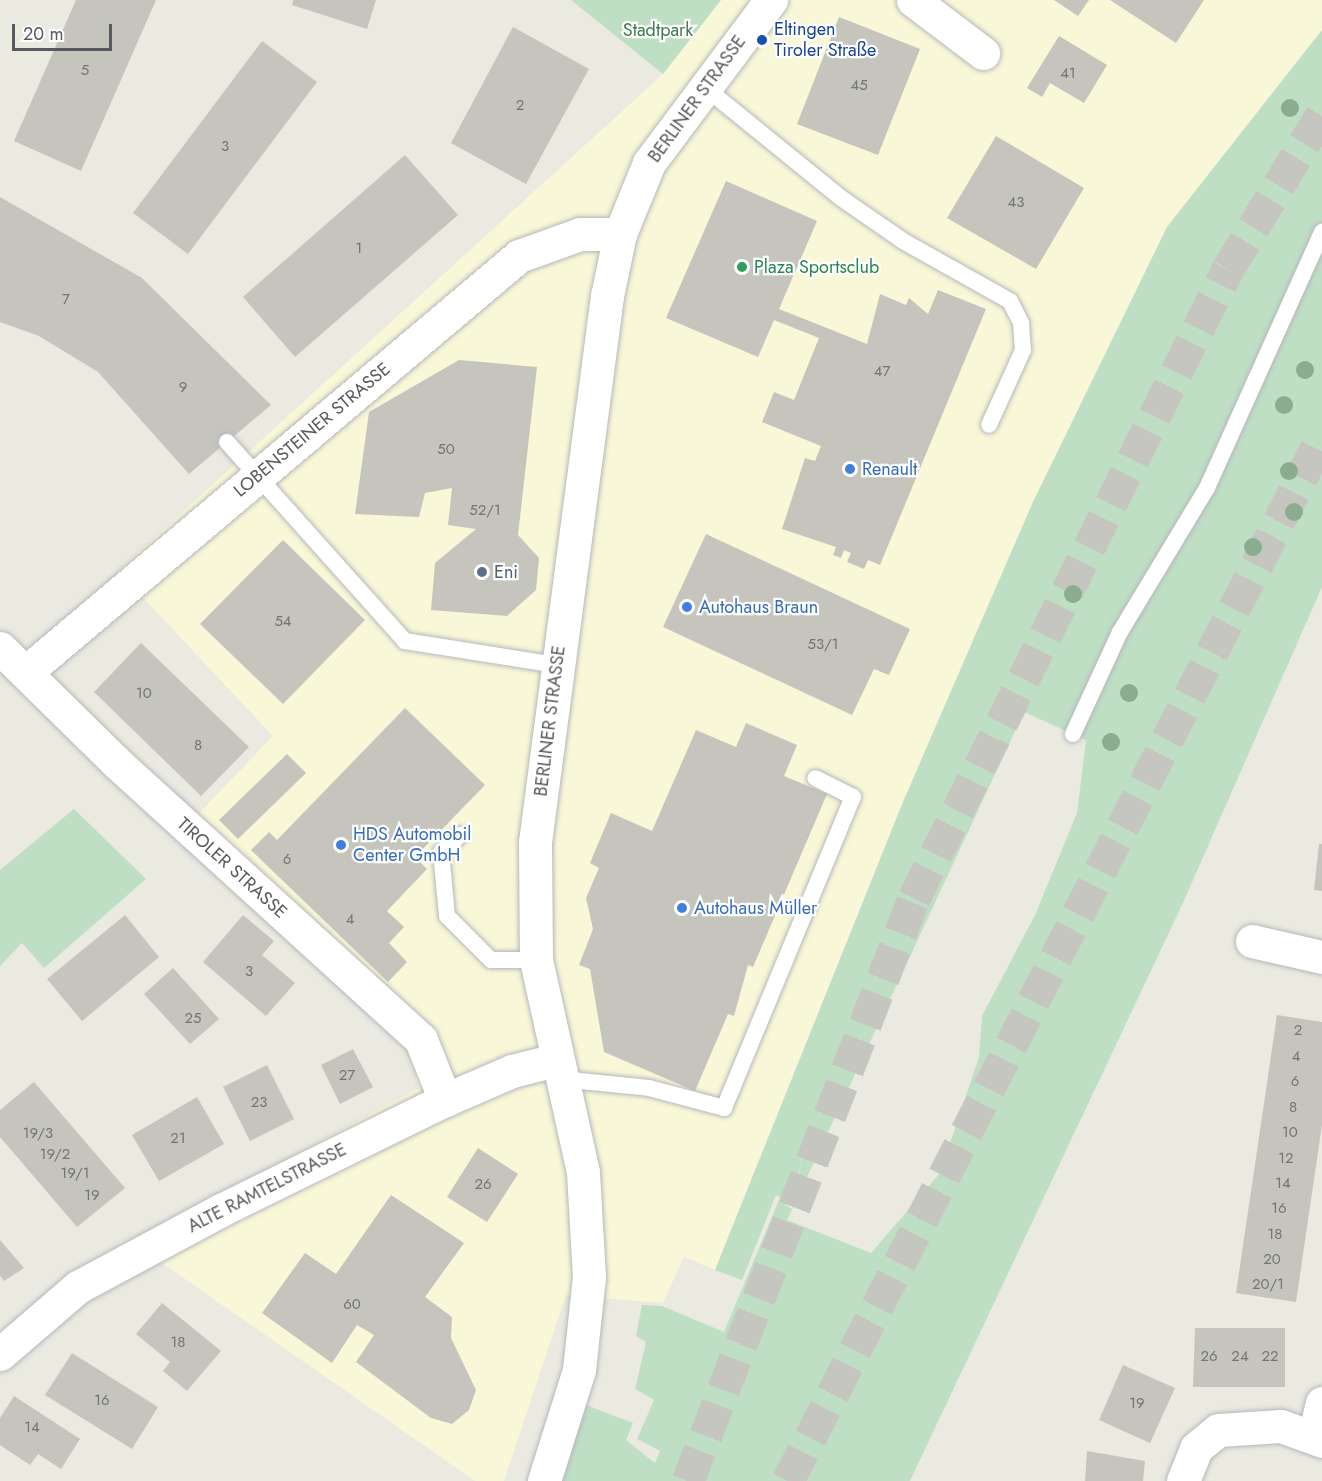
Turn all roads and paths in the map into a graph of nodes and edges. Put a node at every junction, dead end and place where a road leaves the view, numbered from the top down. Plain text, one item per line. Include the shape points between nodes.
1 (771, 0) edge
2 (913, 0) edge
3 (982, 53) dead end
4 (702, 85) junction
5 (1322, 232) edge
6 (620, 234) junction
7 (989, 425) dead end
8 (227, 441) dead end
9 (259, 474) junction
10 (0, 648) edge
11 (557, 664) junction
12 (26, 672) junction
13 (1073, 734) dead end
14 (815, 778) dead end
15 (460, 835) dead end
16 (1252, 941) dead end
17 (1322, 957) edge
18 (536, 960) junction
19 (559, 1070) junction
20 (445, 1100) junction
21 (0, 1354) edge
22 (1322, 1403) edge
23 (1318, 1439) edge
24 (544, 1481) edge
25 (1183, 1481) edge

1 - 4 street, BERLINER STRASSE
2 - 3 street
4 - 6 street, BERLINER STRASSE via 649,164
4 - 7 lane via 841,198 1010,301 1021,323 1023,350
5 - 13 lane via 1207,488 1120,632
6 - 9 street, LOBENSTEINER STRASSE via 580,234 519,256
6 - 11 street, BERLINER STRASSE
8 - 9 lane
9 - 11 lane via 405,641
9 - 12 street, LOBENSTEINER STRASSE
10 - 12 street, TIROLER STRASSE
11 - 18 street, BERLINER STRASSE via 535,842
12 - 20 street, TIROLER STRASSE via 225,862 421,1040
14 - 19 lane via 853,797 724,1108
15 - 18 lane via 441,852 447,916 491,960
16 - 17 street
18 - 19 street, BERLINER STRASSE
19 - 20 street, ALTE RAMTELSTRASSE via 512,1071
19 - 24 street, BERLINER STRASSE via 583,1173 589,1277 579,1370
20 - 21 street, ALTE RAMTELSTRASSE via 78,1287
22 - 23 street
23 - 25 street via 1255,1424 1218,1430 1196,1448

